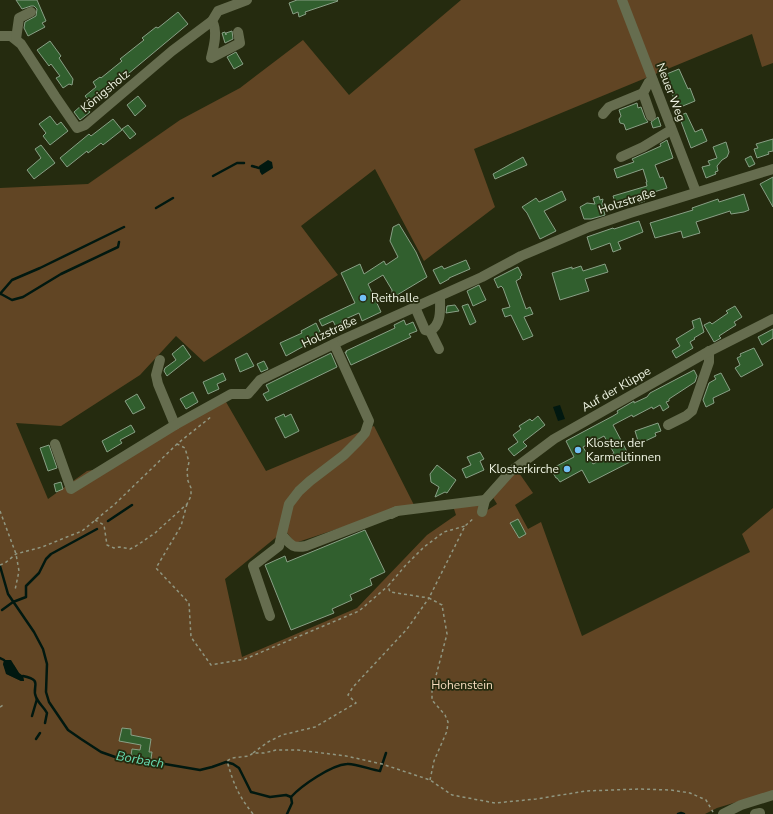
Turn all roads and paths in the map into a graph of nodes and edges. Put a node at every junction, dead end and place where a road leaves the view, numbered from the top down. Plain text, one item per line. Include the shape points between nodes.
1 (216, 0) edge
2 (247, 0) edge
3 (622, 0) edge
4 (218, 11) junction
5 (31, 12) dead end
6 (212, 20) junction
7 (238, 32) dead end
8 (0, 36) edge
9 (16, 39) junction
10 (652, 81) junction
11 (643, 93) junction
12 (603, 114) dead end
13 (651, 116) dead end
14 (671, 130) junction
15 (621, 157) dead end
16 (773, 169) edge
17 (696, 192) junction
18 (440, 297) junction
19 (415, 307) junction
20 (773, 319) edge
21 (430, 331) junction
22 (334, 344) junction
23 (439, 349) dead end
24 (709, 351) junction
25 (160, 360) dead end
26 (216, 413) dead end
27 (175, 425) junction
28 (668, 425) dead end
29 (55, 444) dead end
30 (177, 444) junction
31 (485, 500) junction
32 (187, 504) junction
33 (0, 511) edge
34 (397, 511) junction
35 (482, 512) joint
36 (95, 520) junction
37 (372, 524) dead end
38 (465, 526) junction
39 (282, 535) junction
40 (16, 554) junction
41 (0, 565) edge
42 (388, 586) junction
43 (16, 590) dead end
44 (429, 598) junction
45 (270, 616) dead end
46 (5, 704) dead end
47 (0, 707) edge
48 (253, 753) junction
49 (430, 780) junction
50 (773, 795) edge
51 (253, 814) edge
52 (714, 814) edge
53 (723, 814) edge

1 - 4 street
2 - 4 street
3 - 10 street, Neuer Weg
4 - 6 street, Königsholz
5 - 9 street via 19,18
6 - 7 street via 215,27 211,58 240,43
6 - 9 street, Königsholz via 85,125 78,128
8 - 9 street
10 - 11 street
10 - 14 street, Neuer Weg
11 - 12 street via 609,107
11 - 13 street
14 - 15 street
14 - 17 street, Neuer Weg
16 - 17 street, Holzstraße
17 - 18 street, Holzstraße via 589,228 521,256
18 - 19 street, Holzstraße
18 - 21 street via 439,317 436,326
19 - 21 street via 426,330
19 - 22 street, Holzstraße
20 - 24 street, Auf der Klippe
21 - 23 street
22 - 27 street, Holzstraße via 260,380 248,394 231,394
22 - 39 street via 368,421 365,433 299,491 289,504
24 - 28 street via 709,362 692,411
24 - 31 street, Auf der Klippe via 554,439 510,472
25 - 27 street via 156,375 158,384
26 - 30 path
27 - 29 street, Holzstraße via 71,488
30 - 32 path via 185,448 188,456 187,471 191,496
30 - 36 path
31 - 34 street
31 - 35 street
32 - 36 path via 155,532 130,549 107,545 104,525
32 - 42 path via 181,526 156,568 189,603 191,636 211,665 245,659 358,611
33 - 40 path
34 - 37 street
34 - 39 street via 306,546 291,545
35 - 38 path
36 - 40 path via 82,531
38 - 42 path via 444,532 405,566
38 - 44 path
39 - 45 street via 279,546 253,566
40 - 41 path
40 - 43 path
42 - 44 path via 390,592
44 - 48 path via 406,629 353,687 348,695 356,703 315,727 282,736
44 - 49 path via 442,605 445,620 447,634 432,700 448,722
46 - 47 path
48 - 49 path via 298,750 346,756 382,764
48 - 51 path via 228,761 232,780
49 - 52 path via 452,795 495,803 586,791 671,790 690,793 706,800
50 - 53 street via 741,805

